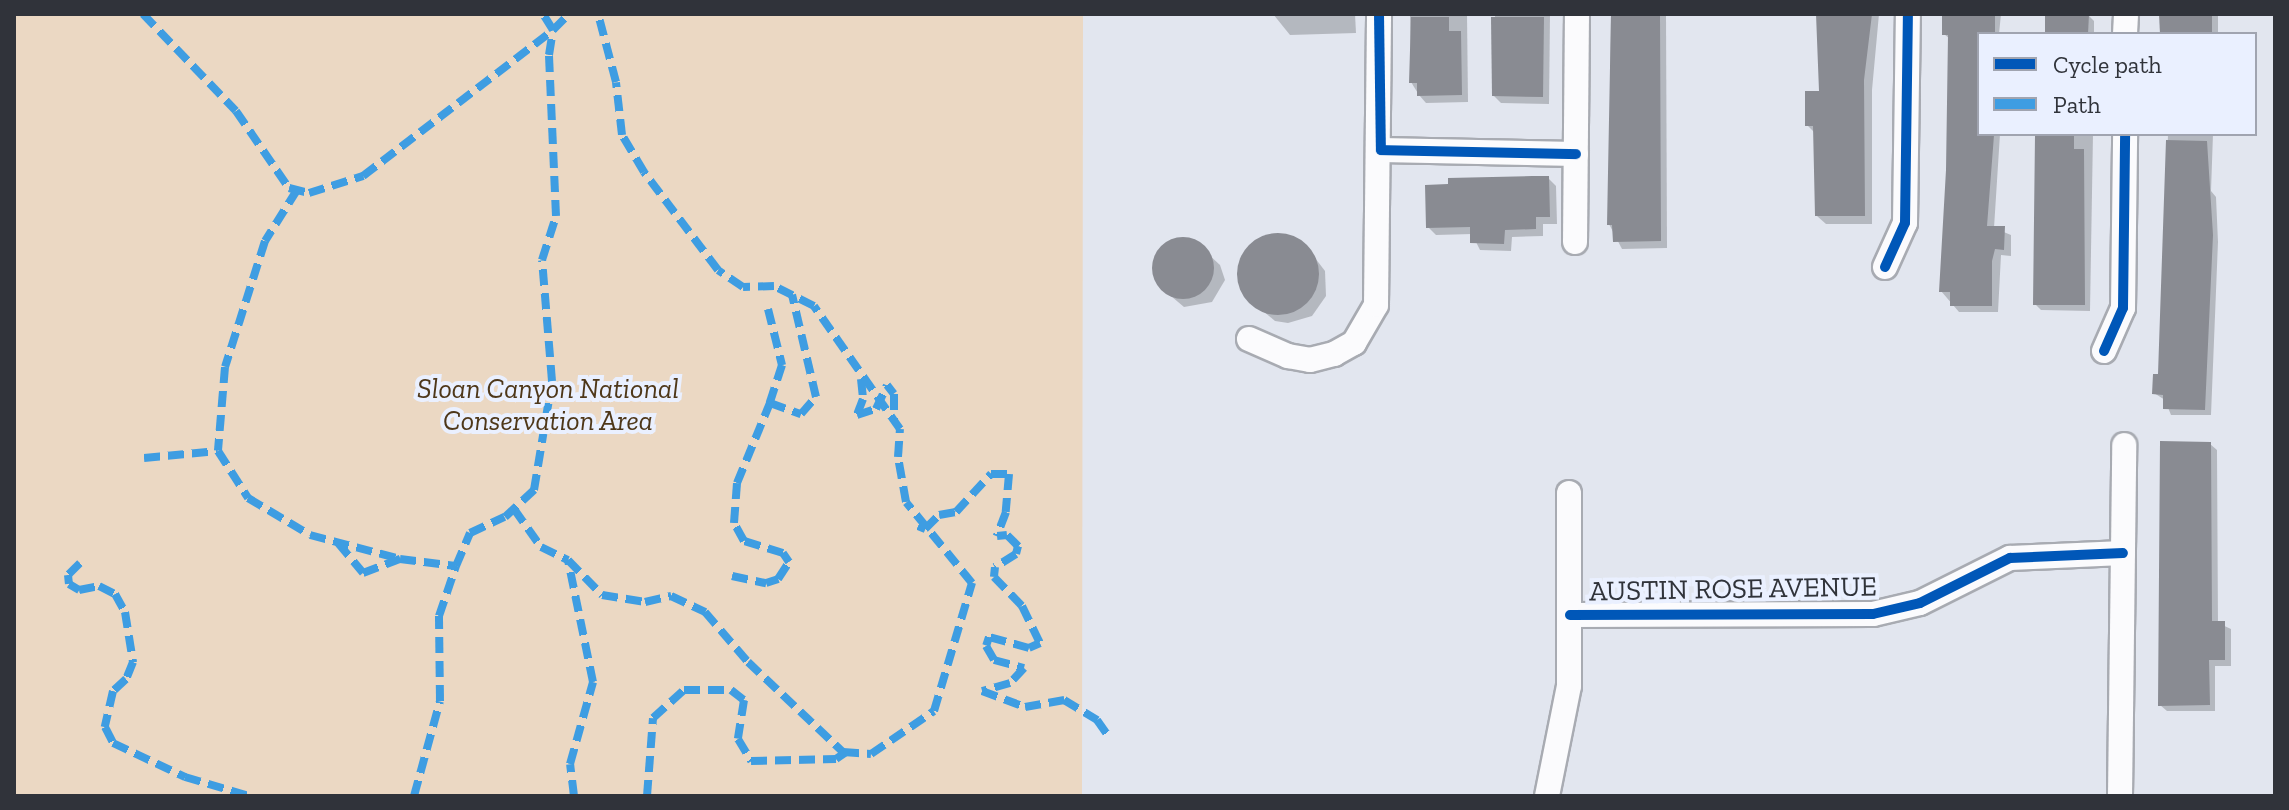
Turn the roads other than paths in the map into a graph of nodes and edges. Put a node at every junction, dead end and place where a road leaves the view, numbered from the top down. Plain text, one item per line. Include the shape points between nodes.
1 (1379, 14) edge
2 (1577, 14) edge
3 (1908, 14) edge
4 (2125, 136) edge
5 (1381, 150) junction
6 (1576, 154) junction
7 (1575, 242) dead end
8 (1885, 267) dead end
9 (1249, 339) dead end
10 (2104, 351) dead end
11 (2124, 445) dead end
12 (1569, 493) dead end
13 (2123, 553) junction
14 (1570, 615) junction
15 (1547, 796) edge
16 (2120, 796) edge

1 - 5 street
2 - 6 street
3 - 8 street via 1905,223
4 - 10 street via 2123,308
5 - 6 street
5 - 9 street via 1379,283 1368,324 1354,343 1310,360 1266,350
6 - 7 street
11 - 13 street
12 - 14 street
13 - 14 street, AUSTIN ROSE AVENUE via 2010,558 1920,603 1873,614
13 - 16 street
14 - 15 street via 1567,710

